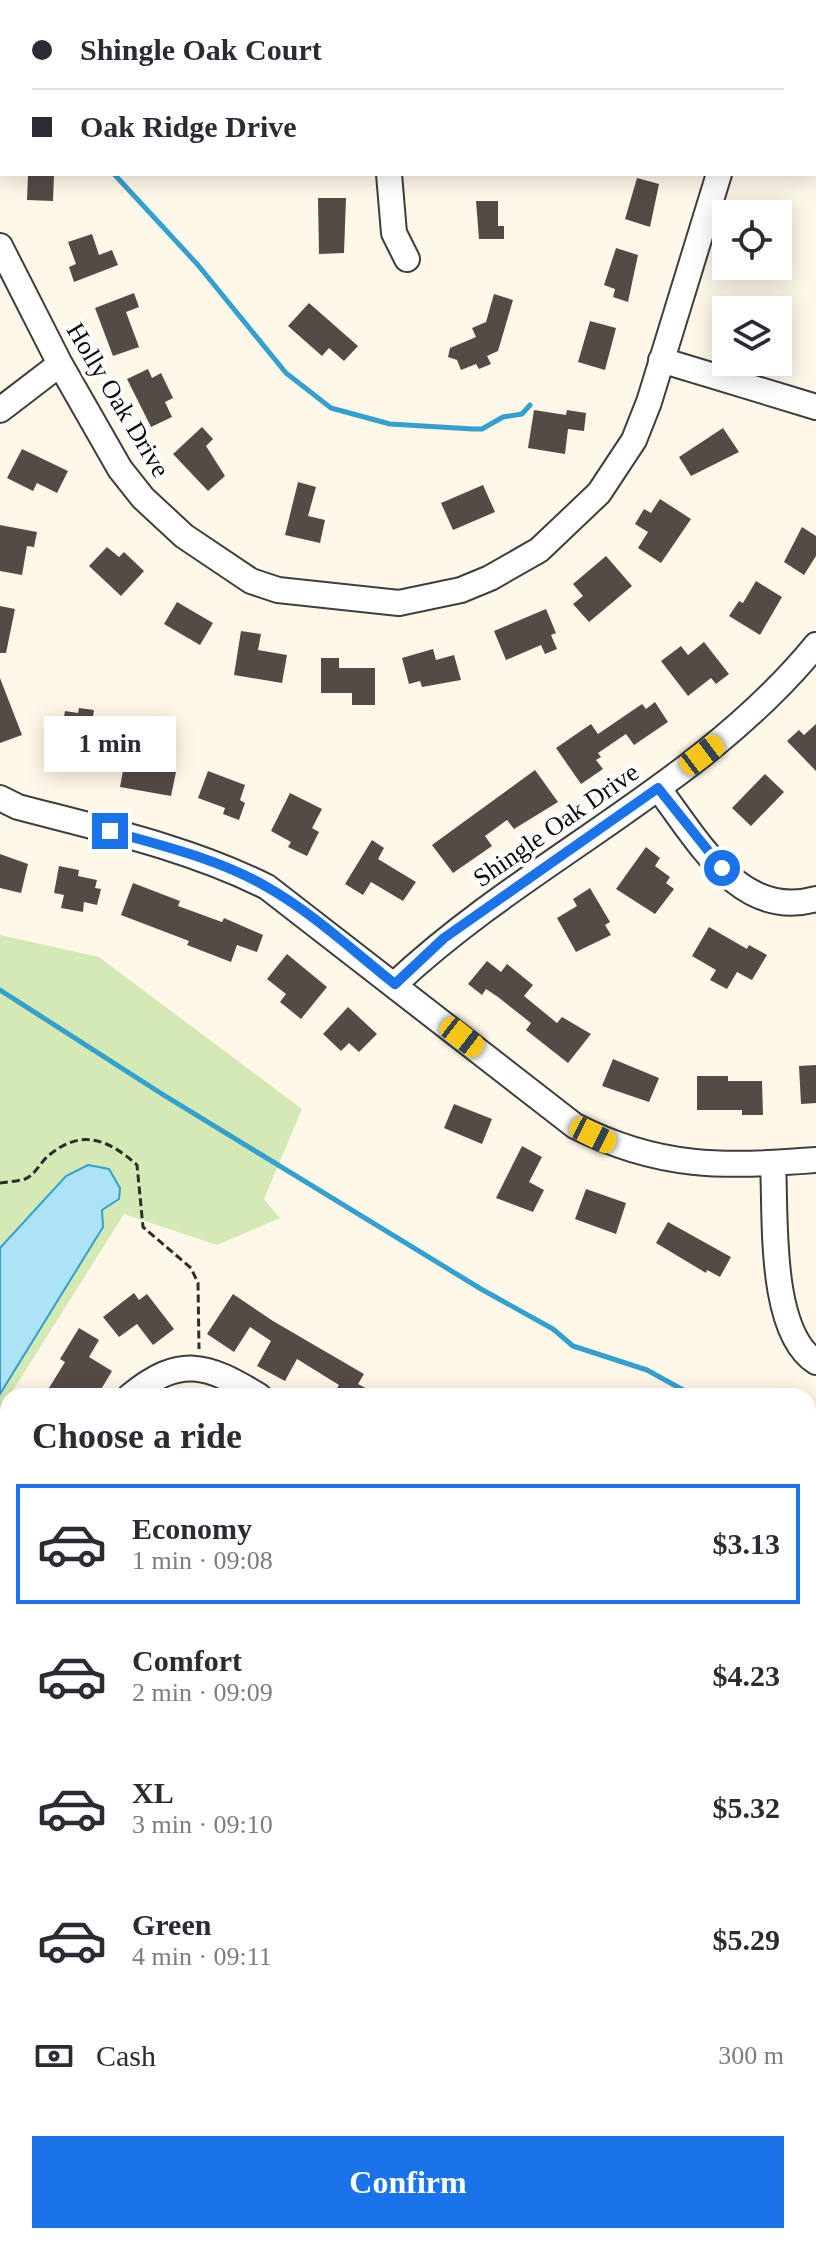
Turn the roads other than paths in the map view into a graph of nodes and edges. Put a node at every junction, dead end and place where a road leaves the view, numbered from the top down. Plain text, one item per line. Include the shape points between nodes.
1 (389, 176) edge
2 (718, 176) edge
3 (0, 246) edge
4 (407, 259) dead end
5 (661, 360) junction
6 (60, 364) junction
7 (816, 407) edge
8 (0, 410) edge
9 (816, 645) edge
10 (658, 788) junction
11 (0, 798) edge
12 (816, 899) edge
13 (395, 984) junction
14 (816, 1160) edge
15 (773, 1163) junction
16 (816, 1362) edge
17 (139, 1388) edge
18 (241, 1388) edge

1 - 4 street via 394,233
2 - 5 street, Holly Oak Drive
3 - 6 street, Holly Oak Drive
5 - 6 street, Holly Oak Drive via 634,440 599,493 572,521 539,550 490,578 399,603 278,590 251,581 218,560 143,498 120,469
5 - 7 street
6 - 8 street
9 - 10 street, Shingle Oak Drive via 724,739
10 - 12 street via 745,891 770,903 796,905
10 - 13 street, Shingle Oak Drive via 444,938
11 - 13 street via 232,869 300,909
13 - 15 street via 575,1126 610,1143 689,1162
14 - 15 street
15 - 16 street via 784,1306 791,1333
17 - 18 street via 179,1367 206,1369

